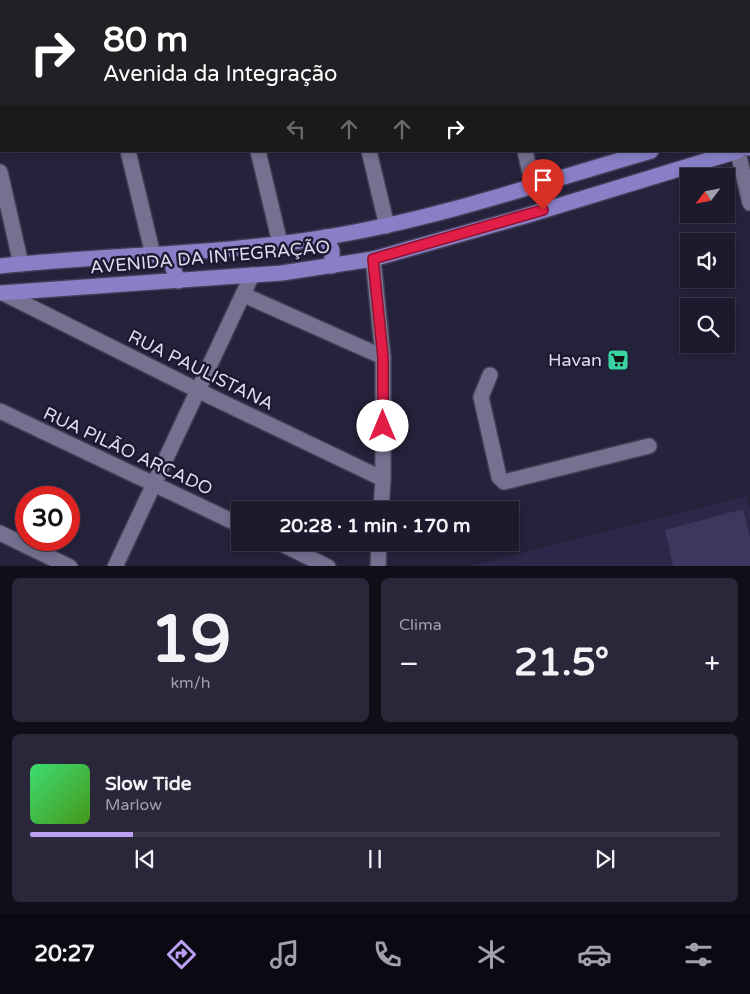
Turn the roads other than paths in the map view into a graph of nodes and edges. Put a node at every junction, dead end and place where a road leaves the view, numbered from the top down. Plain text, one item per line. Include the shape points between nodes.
1 (128, 152) edge
2 (258, 152) edge
3 (369, 152) edge
4 (524, 152) edge
5 (650, 152) edge
6 (735, 152) edge
7 (738, 152) edge
8 (0, 172) edge
9 (533, 186) junction
10 (750, 203) edge
11 (386, 226) junction
12 (325, 237) junction
13 (280, 243) junction
14 (183, 254) junction
15 (152, 255) junction
16 (373, 259) junction
17 (21, 264) junction
18 (0, 266) edge
19 (332, 266) junction
20 (252, 275) junction
21 (178, 281) junction
22 (2, 293) edge
23 (244, 295) junction
24 (383, 357) junction
25 (490, 375) dead end
26 (199, 391) junction
27 (0, 411) edge
28 (649, 446) dead end
29 (383, 479) junction
30 (153, 484) junction
31 (382, 501) edge
32 (231, 521) edge
33 (0, 533) edge
34 (297, 551) edge
35 (379, 551) edge
36 (70, 566) edge
37 (115, 566) edge
38 (328, 566) edge
39 (378, 566) edge

1 - 15 street
2 - 13 street
3 - 11 street
4 - 9 street
5 - 9 main road, AVENIDA DA INTEGRAÇÃO
6 - 16 main road, AVENIDA DA INTEGRAÇÃO
7 - 10 street
8 - 17 street
9 - 11 main road, AVENIDA DA INTEGRAÇÃO
11 - 12 main road, AVENIDA DA INTEGRAÇÃO
12 - 13 main road, AVENIDA DA INTEGRAÇÃO
12 - 19 main road via 332,250
13 - 14 main road, AVENIDA DA INTEGRAÇÃO
14 - 15 main road, AVENIDA DA INTEGRAÇÃO
14 - 21 main road via 173,268
15 - 17 main road, AVENIDA DA INTEGRAÇÃO
16 - 19 main road, AVENIDA DA INTEGRAÇÃO
16 - 24 street
17 - 18 main road, AVENIDA DA INTEGRAÇÃO
19 - 20 main road, AVENIDA DA INTEGRAÇÃO
20 - 21 main road, AVENIDA DA INTEGRAÇÃO
20 - 23 street
21 - 22 main road, AVENIDA DA INTEGRAÇÃO
22 - 26 street, RUA PAULISTANA
23 - 24 street
23 - 26 street
24 - 29 street
25 - 28 street via 481,397 499,477 504,482
26 - 29 street, RUA PAULISTANA
26 - 30 street
27 - 30 street, RUA PILÃO ARCADO
29 - 31 street
30 - 32 street, RUA PILÃO ARCADO
30 - 37 street
33 - 36 street
34 - 38 street
35 - 39 street

